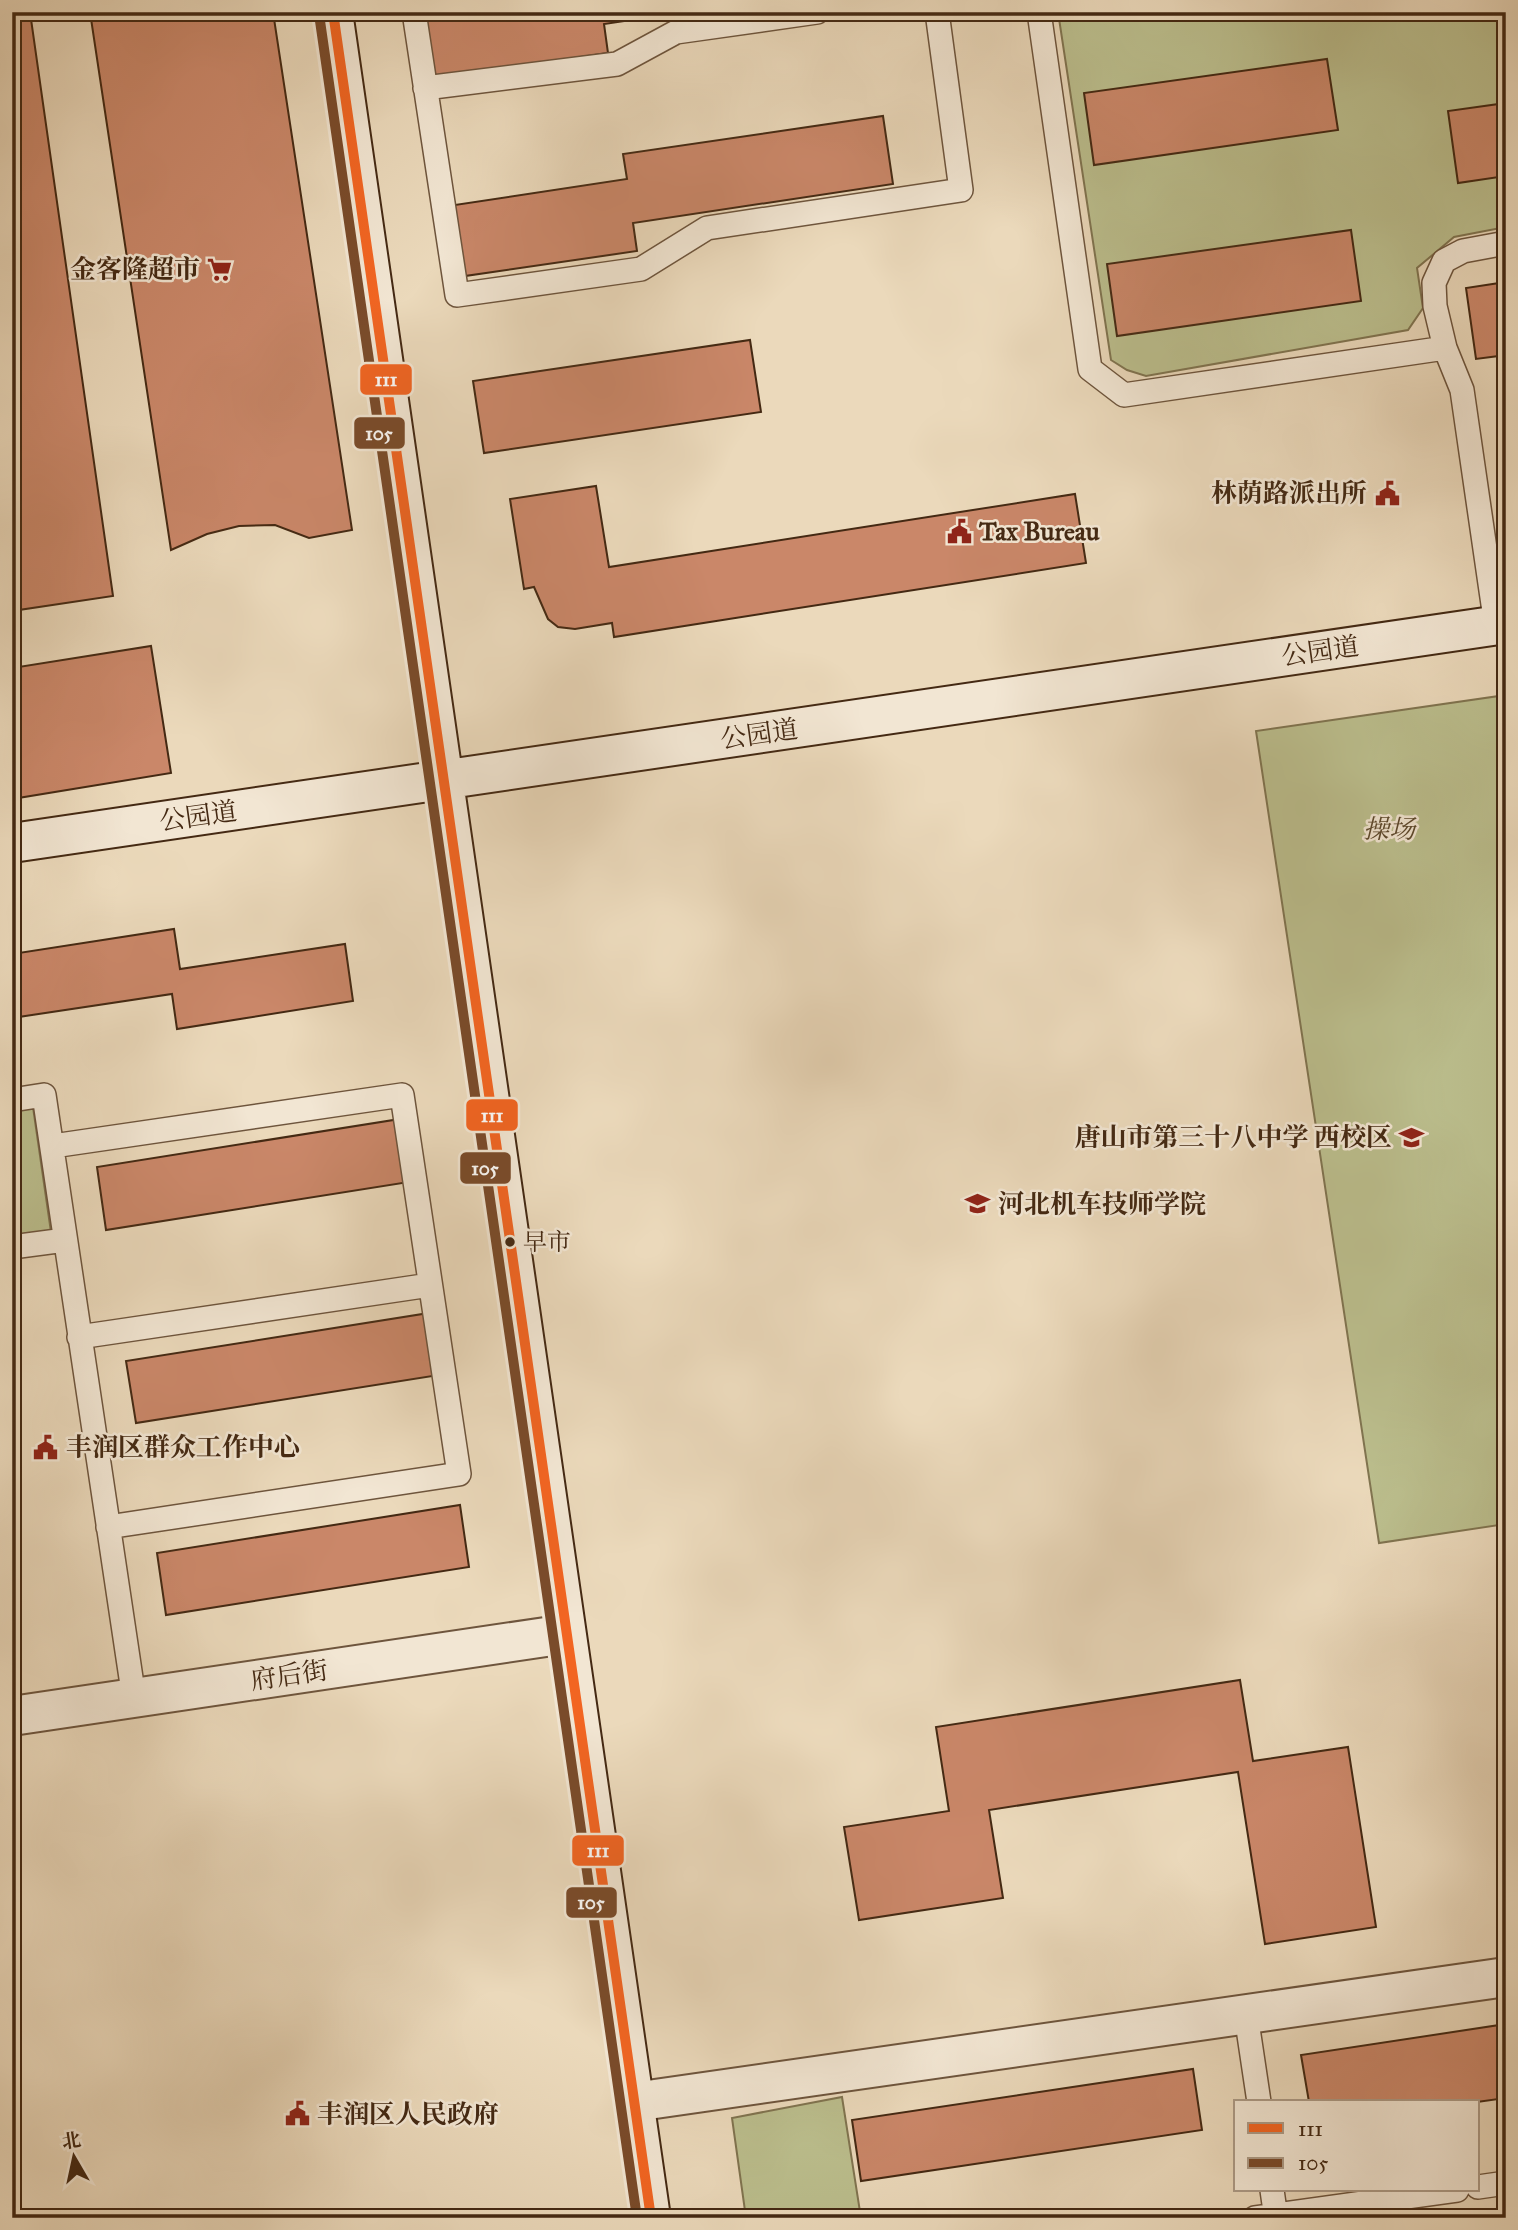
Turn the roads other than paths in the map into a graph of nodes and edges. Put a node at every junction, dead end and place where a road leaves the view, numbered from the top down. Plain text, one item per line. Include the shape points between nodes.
1 (333, 12) edge
2 (414, 12) edge
3 (817, 12) edge
4 (937, 12) edge
5 (1039, 12) edge
6 (425, 88) junction
7 (1506, 243) edge
8 (1445, 348) junction
9 (1501, 624) edge
10 (443, 781) junction
11 (12, 843) edge
12 (12, 1100) edge
13 (52, 1146) junction
14 (65, 1240) junction
15 (12, 1247) edge
16 (430, 1285) junction
17 (79, 1337) junction
18 (108, 1527) junction
19 (566, 1634) junction
20 (134, 1698) junction
21 (12, 1716) edge
22 (1506, 1977) edge
23 (1246, 2015) junction
24 (1259, 2100) edge
25 (635, 2102) junction
26 (1506, 2183) edge
27 (1480, 2187) edge
28 (1272, 2192) edge
29 (1443, 2192) edge
30 (1269, 2217) edge
31 (651, 2218) edge

1 - 10 street
2 - 6 lane
3 - 6 lane via 676,32 617,64
4 - 6 lane via 961,190 707,228 641,269 457,295
5 - 8 lane via 1090,369 1124,395
7 - 8 lane via 1463,251 1444,261 1434,283
8 - 9 lane via 1462,390
9 - 10 street, 公园道
10 - 11 street, 公园道
10 - 19 street
12 - 13 lane via 44,1095
13 - 14 lane
13 - 16 lane via 402,1094
14 - 15 lane
14 - 17 lane
16 - 17 lane
16 - 18 lane via 459,1474
17 - 18 lane
18 - 20 lane
19 - 20 street, 府后街
19 - 25 street
20 - 21 street, 府后街
22 - 23 street
23 - 24 lane
23 - 25 street
25 - 31 street
26 - 27 lane
28 - 30 lane
29 - 30 lane

